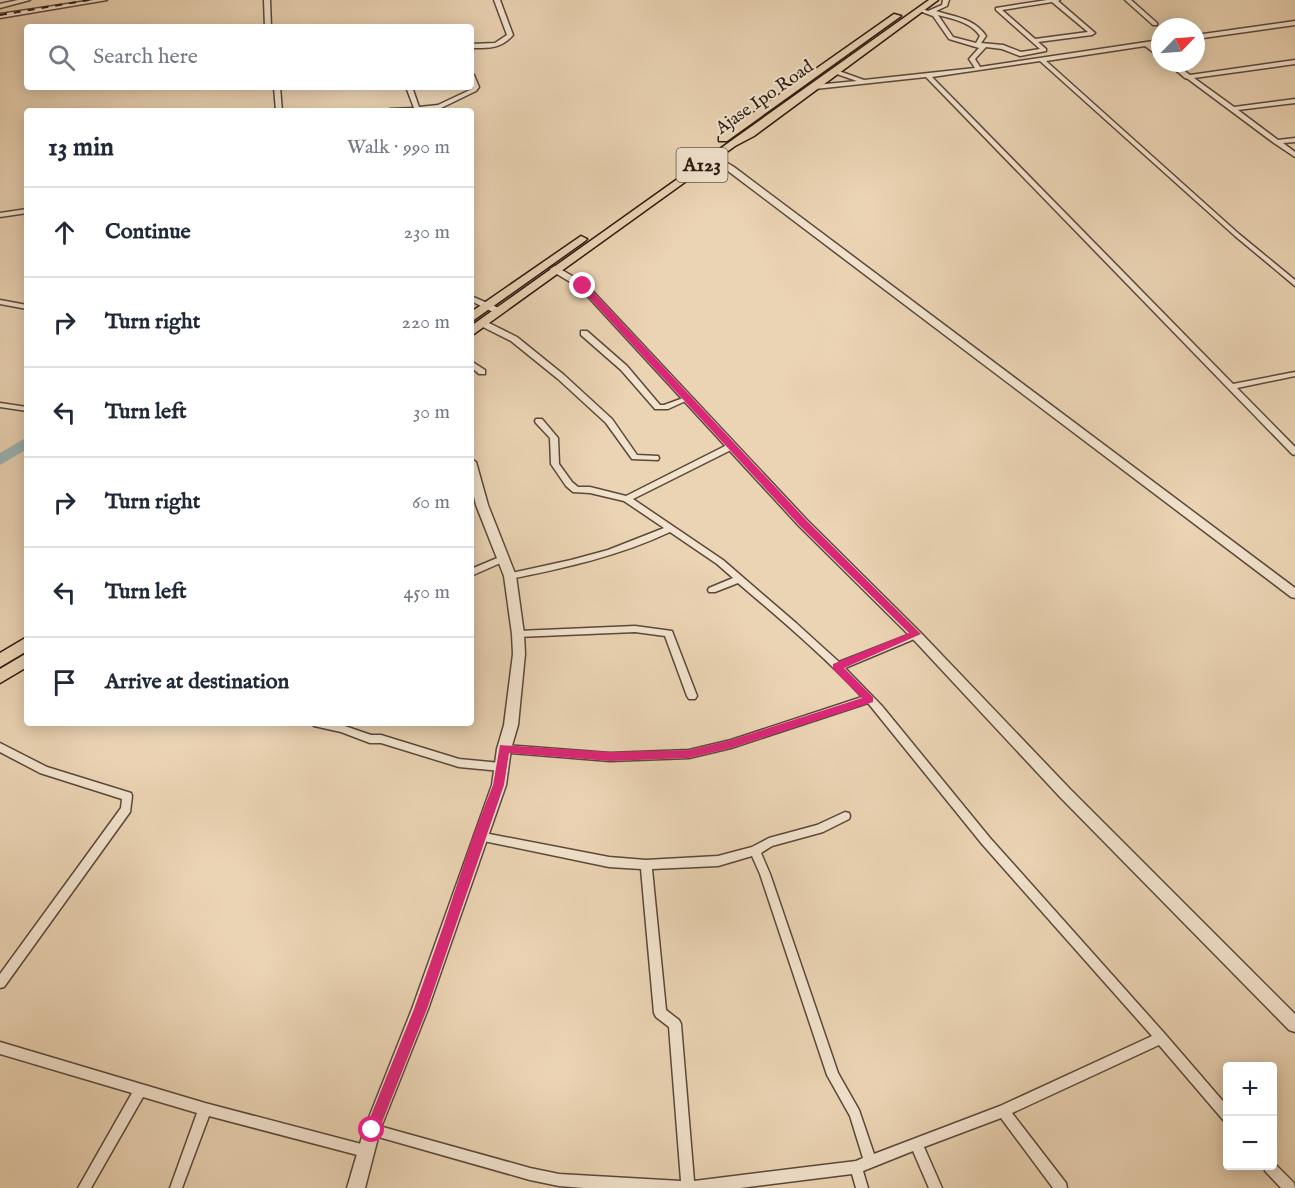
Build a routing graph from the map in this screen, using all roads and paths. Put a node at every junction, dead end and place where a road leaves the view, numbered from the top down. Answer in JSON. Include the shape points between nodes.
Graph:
{"nodes":[{"id":1,"x":24,"y":0,"type":"edge"},
{"id":2,"x":104,"y":0,"type":"edge"},
{"id":3,"x":267,"y":0,"type":"edge"},
{"id":4,"x":497,"y":0,"type":"edge"},
{"id":5,"x":934,"y":0,"type":"edge"},
{"id":6,"x":946,"y":0,"type":"edge"},
{"id":7,"x":1128,"y":0,"type":"edge"},
{"id":8,"x":1055,"y":1,"type":"edge"},
{"id":9,"x":0,"y":6,"type":"edge"},
{"id":10,"x":924,"y":8,"type":"edge"},
{"id":11,"x":0,"y":16,"type":"edge"},
{"id":12,"x":1151,"y":21,"type":"edge"},
{"id":13,"x":1295,"y":23,"type":"edge"},
{"id":14,"x":268,"y":24,"type":"edge"},
{"id":15,"x":1205,"y":36,"type":"edge"},
{"id":16,"x":1034,"y":40,"type":"junction"},
{"id":17,"x":1151,"y":43,"type":"edge"},
{"id":18,"x":1146,"y":44,"type":"junction"},
{"id":19,"x":979,"y":45,"type":"junction"},
{"id":20,"x":474,"y":46,"type":"edge"},
{"id":21,"x":1151,"y":48,"type":"edge"},
{"id":22,"x":1042,"y":60,"type":"junction"},
{"id":23,"x":1295,"y":62,"type":"edge"},
{"id":24,"x":978,"y":69,"type":"junction"},
{"id":25,"x":836,"y":72,"type":"junction"},
{"id":26,"x":1181,"y":72,"type":"edge"},
{"id":27,"x":928,"y":76,"type":"junction"},
{"id":28,"x":1187,"y":77,"type":"junction"},
{"id":29,"x":867,"y":83,"type":"junction"},
{"id":30,"x":815,"y":87,"type":"junction"},
{"id":31,"x":277,"y":90,"type":"edge"},
{"id":32,"x":410,"y":90,"type":"edge"},
{"id":33,"x":474,"y":90,"type":"edge"},
{"id":34,"x":1295,"y":101,"type":"edge"},
{"id":35,"x":279,"y":108,"type":"edge"},
{"id":36,"x":417,"y":108,"type":"edge"},
{"id":37,"x":428,"y":108,"type":"edge"},
{"id":38,"x":1235,"y":109,"type":"junction"},
{"id":39,"x":1295,"y":140,"type":"edge"},
{"id":40,"x":1276,"y":142,"type":"junction"},
{"id":41,"x":719,"y":153,"type":"junction"},
{"id":42,"x":1295,"y":154,"type":"edge"},
{"id":43,"x":708,"y":161,"type":"junction"},
{"id":44,"x":24,"y":211,"type":"edge"},
{"id":45,"x":0,"y":215,"type":"edge"},
{"id":46,"x":555,"y":270,"type":"junction"},
{"id":47,"x":1295,"y":284,"type":"edge"},
{"id":48,"x":474,"y":300,"type":"edge"},
{"id":49,"x":0,"y":302,"type":"edge"},
{"id":50,"x":24,"y":306,"type":"edge"},
{"id":51,"x":486,"y":306,"type":"junction"},
{"id":52,"x":498,"y":311,"type":"junction"},
{"id":53,"x":474,"y":316,"type":"edge"},
{"id":54,"x":482,"y":323,"type":"junction"},
{"id":55,"x":474,"y":330,"type":"edge"},
{"id":56,"x":584,"y":333,"type":"dead end"},
{"id":57,"x":474,"y":365,"type":"edge"},
{"id":58,"x":482,"y":372,"type":"dead end"},
{"id":59,"x":1295,"y":374,"type":"edge"},
{"id":60,"x":1230,"y":387,"type":"junction"},
{"id":61,"x":686,"y":399,"type":"junction"},
{"id":62,"x":0,"y":405,"type":"edge"},
{"id":63,"x":24,"y":409,"type":"edge"},
{"id":64,"x":539,"y":421,"type":"dead end"},
{"id":65,"x":732,"y":446,"type":"junction"},
{"id":66,"x":1295,"y":452,"type":"edge"},
{"id":67,"x":655,"y":458,"type":"dead end"},
{"id":68,"x":474,"y":474,"type":"edge"},
{"id":69,"x":627,"y":499,"type":"junction"},
{"id":70,"x":670,"y":529,"type":"junction"},
{"id":71,"x":502,"y":559,"type":"junction"},
{"id":72,"x":474,"y":572,"type":"edge"},
{"id":73,"x":510,"y":576,"type":"junction"},
{"id":74,"x":739,"y":579,"type":"junction"},
{"id":75,"x":1295,"y":583,"type":"edge"},
{"id":76,"x":712,"y":590,"type":"dead end"},
{"id":77,"x":1295,"y":594,"type":"edge"},
{"id":78,"x":518,"y":634,"type":"junction"},
{"id":79,"x":916,"y":634,"type":"junction"},
{"id":80,"x":24,"y":645,"type":"edge"},
{"id":81,"x":0,"y":661,"type":"edge"},
{"id":82,"x":24,"y":661,"type":"edge"},
{"id":83,"x":837,"y":667,"type":"junction"},
{"id":84,"x":0,"y":677,"type":"edge"},
{"id":85,"x":692,"y":696,"type":"dead end"},
{"id":86,"x":870,"y":699,"type":"junction"},
{"id":87,"x":344,"y":726,"type":"edge"},
{"id":88,"x":0,"y":747,"type":"edge"},
{"id":89,"x":504,"y":748,"type":"junction"},
{"id":90,"x":501,"y":767,"type":"junction"},
{"id":91,"x":844,"y":816,"type":"dead end"},
{"id":92,"x":479,"y":836,"type":"junction"},
{"id":93,"x":755,"y":851,"type":"junction"},
{"id":94,"x":646,"y":865,"type":"junction"},
{"id":95,"x":0,"y":983,"type":"edge"},
{"id":96,"x":1295,"y":1025,"type":"edge"},
{"id":97,"x":1161,"y":1038,"type":"junction"},
{"id":98,"x":0,"y":1048,"type":"edge"},
{"id":99,"x":141,"y":1089,"type":"junction"},
{"id":100,"x":205,"y":1109,"type":"junction"},
{"id":101,"x":1003,"y":1110,"type":"junction"},
{"id":102,"x":1226,"y":1116,"type":"edge"},
{"id":103,"x":372,"y":1130,"type":"junction"},
{"id":104,"x":916,"y":1143,"type":"junction"},
{"id":105,"x":365,"y":1150,"type":"junction"},
{"id":106,"x":870,"y":1161,"type":"junction"},
{"id":107,"x":856,"y":1167,"type":"junction"},
{"id":108,"x":1273,"y":1170,"type":"edge"},
{"id":109,"x":84,"y":1188,"type":"edge"},
{"id":110,"x":176,"y":1188,"type":"edge"},
{"id":111,"x":356,"y":1188,"type":"edge"},
{"id":112,"x":688,"y":1188,"type":"edge"},
{"id":113,"x":862,"y":1188,"type":"edge"},
{"id":114,"x":936,"y":1188,"type":"edge"},
{"id":115,"x":1060,"y":1188,"type":"edge"},
{"id":116,"x":1289,"y":1188,"type":"edge"}],
"edges":[{"from":1,"to":9,"type":"street"},
{"from":2,"to":11,"type":"street"},
{"from":3,"to":14,"type":"street"},
{"from":4,"to":20,"type":"street","via":[[510,35],[495,46]]},
{"from":5,"to":10,"type":"highway","name":"Ajase Ipo Road","number":"A123"},
{"from":6,"to":10,"type":"street","via":[[944,6]]},
{"from":7,"to":12,"type":"street"},
{"from":8,"to":16,"type":"street","via":[[998,9]]},
{"from":8,"to":16,"type":"street","via":[[1092,33]]},
{"from":10,"to":19,"type":"street","via":[[951,38]]},
{"from":10,"to":19,"type":"street","via":[[976,27],[983,36]]},
{"from":10,"to":25,"type":"highway","name":"Ajase Ipo Road","number":"A123"},
{"from":10,"to":51,"type":"highway","name":"Ajase Ipo Road","number":"A123","via":[[853,44]]},
{"from":13,"to":15,"type":"street"},
{"from":16,"to":19,"type":"street","via":[[1044,50],[1020,54],[1003,47]]},
{"from":17,"to":18,"type":"street"},
{"from":18,"to":21,"type":"street"},
{"from":18,"to":22,"type":"street"},
{"from":19,"to":24,"type":"street","via":[[984,48],[972,59]]},
{"from":22,"to":24,"type":"street"},
{"from":22,"to":47,"type":"street"},
{"from":23,"to":28,"type":"street"},
{"from":24,"to":27,"type":"street"},
{"from":25,"to":29,"type":"street"},
{"from":25,"to":30,"type":"highway","name":"Ajase Ipo Road","number":"A123"},
{"from":26,"to":28,"type":"street"},
{"from":27,"to":29,"type":"street"},
{"from":27,"to":60,"type":"street"},
{"from":28,"to":38,"type":"street"},
{"from":29,"to":30,"type":"street"},
{"from":30,"to":41,"type":"highway","name":"Ajase Ipo Road","number":"A123"},
{"from":31,"to":35,"type":"street"},
{"from":32,"to":36,"type":"street"},
{"from":33,"to":37,"type":"street"},
{"from":34,"to":38,"type":"street"},
{"from":38,"to":40,"type":"street"},
{"from":39,"to":40,"type":"street"},
{"from":40,"to":42,"type":"street"},
{"from":41,"to":43,"type":"highway","name":"Ajase Ipo Road","number":"A123"},
{"from":41,"to":75,"type":"street"},
{"from":43,"to":46,"type":"highway","name":"Ajase Ipo Road","number":"A123"},
{"from":43,"to":77,"type":"street","via":[[731,169]]},
{"from":44,"to":45,"type":"street"},
{"from":46,"to":52,"type":"highway","name":"Ajase Ipo Road","number":"A123"},
{"from":46,"to":61,"type":"street","via":[[583,286]]},
{"from":48,"to":51,"type":"street"},
{"from":49,"to":50,"type":"street"},
{"from":51,"to":52,"type":"street"},
{"from":51,"to":53,"type":"highway","name":"Ajase Ipo Road","number":"A123"},
{"from":52,"to":54,"type":"highway","name":"Ajase Ipo Road","number":"A123"},
{"from":54,"to":55,"type":"highway","name":"Ajase Ipo Road","number":"A123"},
{"from":54,"to":67,"type":"street","via":[[524,345],[561,377],[609,421],[634,457]]},
{"from":56,"to":61,"type":"street","via":[[658,407]]},
{"from":57,"to":58,"type":"street"},
{"from":59,"to":60,"type":"street"},
{"from":60,"to":66,"type":"street"},
{"from":61,"to":65,"type":"street"},
{"from":62,"to":63,"type":"street"},
{"from":64,"to":69,"type":"street","via":[[554,438],[555,464],[569,484],[576,490]]},
{"from":65,"to":69,"type":"street"},
{"from":65,"to":79,"type":"street"},
{"from":68,"to":71,"type":"street"},
{"from":69,"to":70,"type":"street"},
{"from":70,"to":73,"type":"street","via":[[644,542],[580,562]]},
{"from":70,"to":74,"type":"street"},
{"from":71,"to":72,"type":"street"},
{"from":71,"to":73,"type":"street"},
{"from":73,"to":78,"type":"street"},
{"from":74,"to":76,"type":"street"},
{"from":74,"to":83,"type":"street"},
{"from":78,"to":85,"type":"street","via":[[635,629],[669,633]]},
{"from":78,"to":89,"type":"street","via":[[512,725]]},
{"from":79,"to":83,"type":"street"},
{"from":79,"to":96,"type":"street","via":[[1065,793]]},
{"from":80,"to":81,"type":"highway"},
{"from":82,"to":84,"type":"highway"},
{"from":83,"to":86,"type":"street"},
{"from":86,"to":89,"type":"street","via":[[689,754],[610,757]]},
{"from":86,"to":97,"type":"street","via":[[986,840]]},
{"from":87,"to":90,"type":"street","via":[[370,739],[459,762]]},
{"from":88,"to":95,"type":"street","via":[[44,770],[127,796],[126,809]]},
{"from":89,"to":90,"type":"street"},
{"from":90,"to":92,"type":"street"},
{"from":91,"to":93,"type":"street","via":[[819,830],[769,842]]},
{"from":92,"to":94,"type":"street","via":[[609,862]]},
{"from":92,"to":103,"type":"street","via":[[420,1009]]},
{"from":93,"to":94,"type":"street","via":[[718,861]]},
{"from":93,"to":106,"type":"street","via":[[833,1075],[855,1114]]},
{"from":94,"to":112,"type":"street","via":[[660,1013],[675,1024]]},
{"from":97,"to":101,"type":"street"},
{"from":97,"to":102,"type":"street"},
{"from":98,"to":99,"type":"street"},
{"from":99,"to":100,"type":"street"},
{"from":99,"to":109,"type":"street"},
{"from":100,"to":105,"type":"street"},
{"from":100,"to":110,"type":"street"},
{"from":101,"to":104,"type":"street"},
{"from":101,"to":115,"type":"street"},
{"from":103,"to":105,"type":"street"},
{"from":103,"to":112,"type":"street","via":[[559,1180]]},
{"from":104,"to":106,"type":"street"},
{"from":104,"to":114,"type":"street"},
{"from":105,"to":111,"type":"street"},
{"from":106,"to":107,"type":"street"},
{"from":107,"to":112,"type":"street"},
{"from":107,"to":113,"type":"street"},
{"from":108,"to":116,"type":"street"}]}
